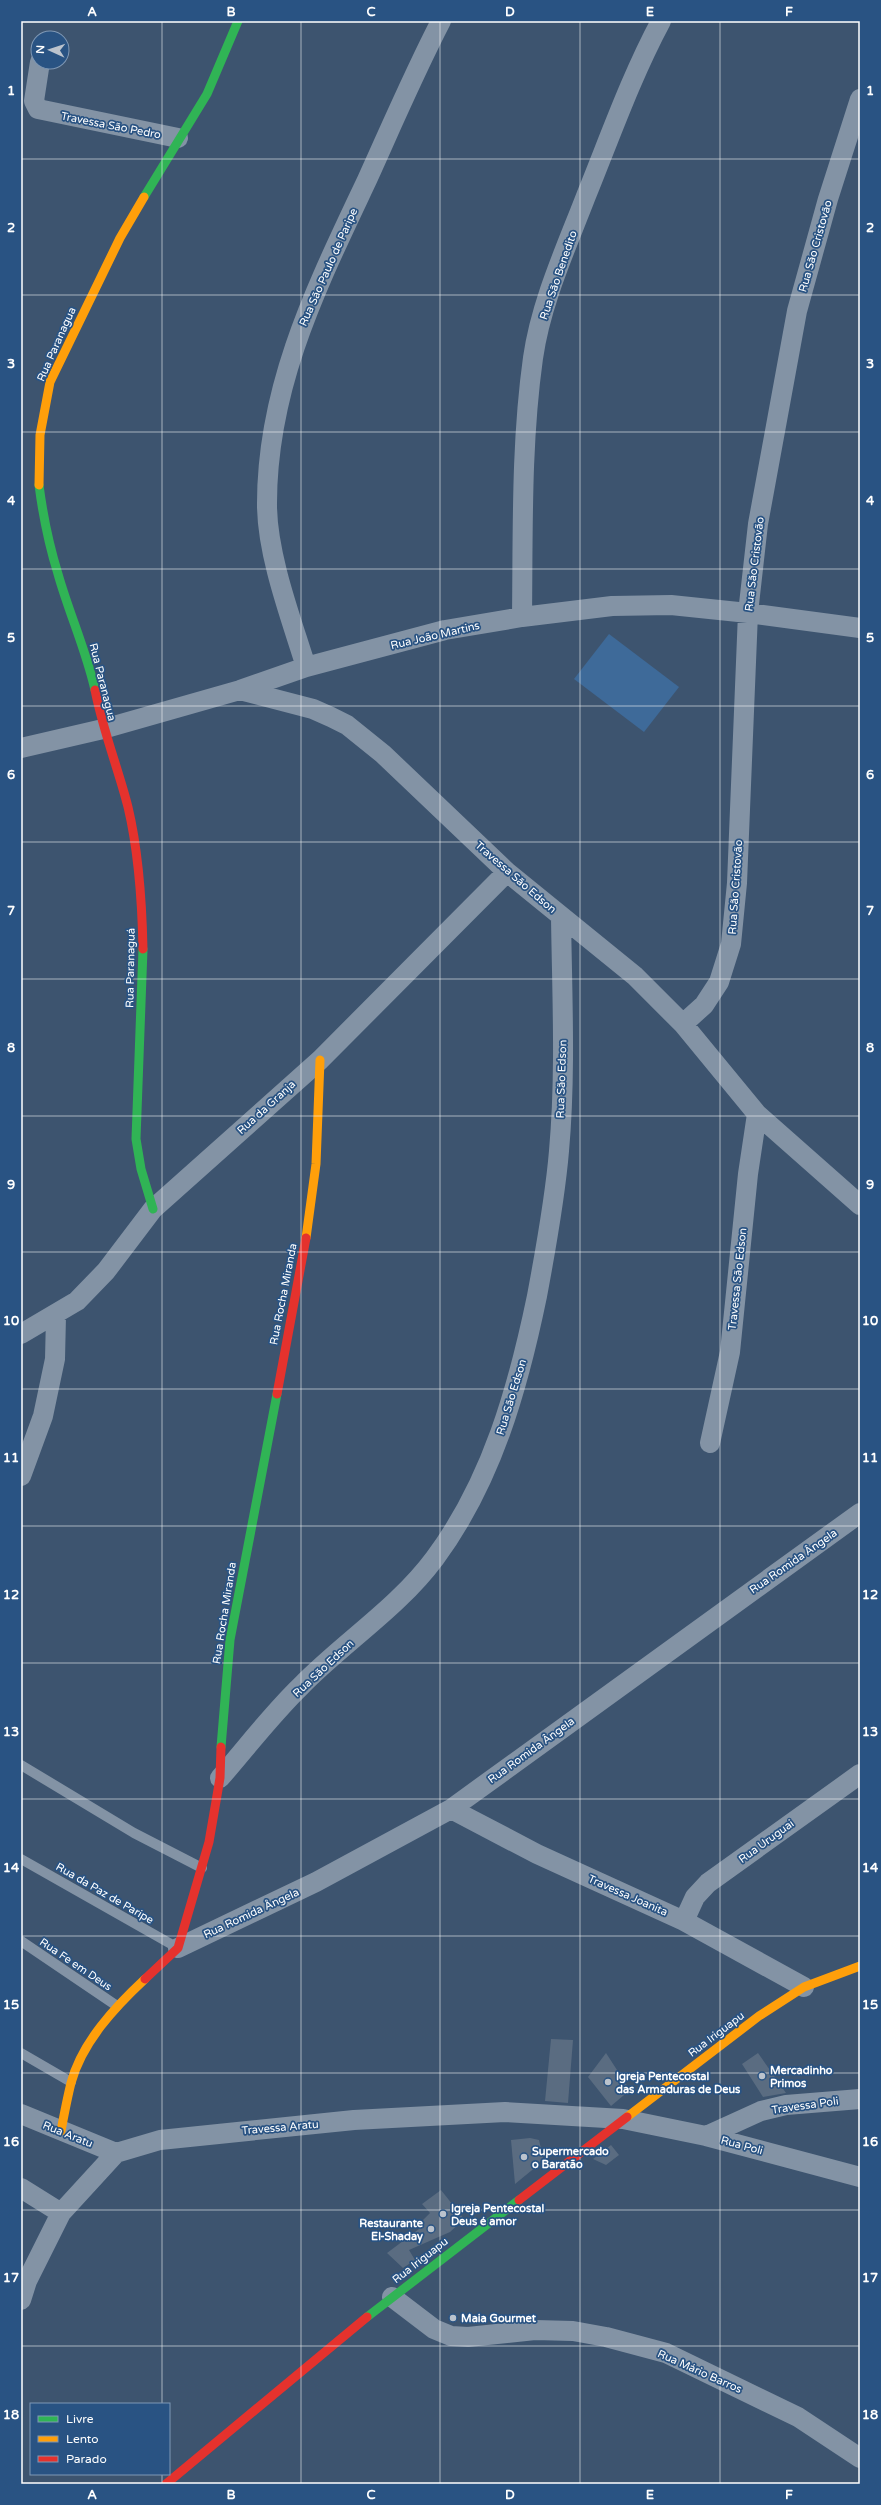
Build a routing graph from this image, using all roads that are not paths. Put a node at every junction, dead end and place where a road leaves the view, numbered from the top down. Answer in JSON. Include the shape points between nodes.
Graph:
{"nodes":[{"id":1,"x":238,"y":21,"type":"edge"},
{"id":2,"x":441,"y":21,"type":"edge"},
{"id":3,"x":661,"y":21,"type":"edge"},
{"id":4,"x":39,"y":70,"type":"edge"},
{"id":5,"x":860,"y":99,"type":"edge"},
{"id":6,"x":178,"y":138,"type":"junction"},
{"id":7,"x":748,"y":613,"type":"junction"},
{"id":8,"x":522,"y":616,"type":"junction"},
{"id":9,"x":860,"y":628,"type":"edge"},
{"id":10,"x":306,"y":667,"type":"junction"},
{"id":11,"x":240,"y":690,"type":"junction"},
{"id":12,"x":103,"y":730,"type":"junction"},
{"id":13,"x":21,"y":748,"type":"edge"},
{"id":14,"x":507,"y":872,"type":"junction"},
{"id":15,"x":561,"y":916,"type":"junction"},
{"id":16,"x":683,"y":1024,"type":"junction"},
{"id":17,"x":320,"y":1060,"type":"junction"},
{"id":18,"x":757,"y":1114,"type":"junction"},
{"id":19,"x":860,"y":1205,"type":"edge"},
{"id":20,"x":153,"y":1209,"type":"junction"},
{"id":21,"x":56,"y":1316,"type":"junction"},
{"id":22,"x":21,"y":1334,"type":"edge"},
{"id":23,"x":710,"y":1443,"type":"dead end"},
{"id":24,"x":21,"y":1476,"type":"edge"},
{"id":25,"x":860,"y":1513,"type":"edge"},
{"id":26,"x":21,"y":1765,"type":"edge"},
{"id":27,"x":860,"y":1774,"type":"edge"},
{"id":28,"x":220,"y":1778,"type":"junction"},
{"id":29,"x":451,"y":1809,"type":"junction"},
{"id":30,"x":21,"y":1859,"type":"edge"},
{"id":31,"x":202,"y":1868,"type":"junction"},
{"id":32,"x":684,"y":1921,"type":"junction"},
{"id":33,"x":21,"y":1941,"type":"edge"},
{"id":34,"x":178,"y":1948,"type":"junction"},
{"id":35,"x":860,"y":1966,"type":"edge"},
{"id":36,"x":804,"y":1988,"type":"junction"},
{"id":37,"x":117,"y":2006,"type":"junction"},
{"id":38,"x":21,"y":2053,"type":"edge"},
{"id":39,"x":71,"y":2082,"type":"junction"},
{"id":40,"x":860,"y":2099,"type":"edge"},
{"id":41,"x":21,"y":2114,"type":"edge"},
{"id":42,"x":623,"y":2119,"type":"junction"},
{"id":43,"x":61,"y":2132,"type":"junction"},
{"id":44,"x":706,"y":2136,"type":"junction"},
{"id":45,"x":116,"y":2153,"type":"junction"},
{"id":46,"x":860,"y":2177,"type":"edge"},
{"id":47,"x":21,"y":2188,"type":"edge"},
{"id":48,"x":61,"y":2213,"type":"junction"},
{"id":49,"x":24,"y":2280,"type":"edge"},
{"id":50,"x":392,"y":2297,"type":"junction"},
{"id":51,"x":21,"y":2300,"type":"edge"},
{"id":52,"x":860,"y":2458,"type":"edge"},
{"id":53,"x":166,"y":2484,"type":"edge"}],
"edges":[{"from":1,"to":6,"type":"street","name":"Rua Paranagua","via":[[207,94]]},
{"from":2,"to":10,"type":"street","name":"Rua São Paulo de Paripe","via":[[311,301],[288,363],[271,432],[267,508],[276,570]]},
{"from":3,"to":8,"type":"street","name":"Rua São Benedito","via":[[641,59],[569,240],[547,299],[533,357],[525,427]]},
{"from":4,"to":6,"type":"street","name":"Travessa São Pedro","via":[[34,101],[38,109]]},
{"from":5,"to":7,"type":"street","name":"Rua São Cristovão","via":[[828,199],[797,311],[758,524]]},
{"from":6,"to":12,"type":"street","name":"Rua Paranagua","via":[[120,238],[50,382],[40,435],[39,484],[46,534],[89,663]]},
{"from":7,"to":8,"type":"street","name":"Rua João Martins","via":[[671,605],[612,606]]},
{"from":7,"to":9,"type":"street","name":"Rua João Martins"},
{"from":7,"to":16,"type":"street","name":"Rua São Cristovão","via":[[738,883],[731,944],[719,982],[704,1004]]},
{"from":8,"to":10,"type":"street","name":"Rua João Martins","via":[[445,630]]},
{"from":10,"to":11,"type":"street","name":"Rua João Martins"},
{"from":11,"to":12,"type":"street","name":"Rua João Martins"},
{"from":11,"to":14,"type":"street","name":"Travessa São Edson","via":[[313,709],[346,725],[383,754]]},
{"from":12,"to":13,"type":"street","name":"Rua João Martins"},
{"from":12,"to":20,"type":"street","name":"Rua Paranaguá","via":[[128,807],[140,875],[143,948],[136,1139],[141,1169]]},
{"from":14,"to":15,"type":"street","name":"Travessa São Edson"},
{"from":14,"to":17,"type":"street","name":"Rua da Granja"},
{"from":15,"to":16,"type":"street","name":"Travessa São Edson","via":[[635,976]]},
{"from":15,"to":28,"type":"street","name":"Rua São Edson","via":[[563,1039],[559,1150],[544,1260],[524,1359],[501,1433],[468,1506],[435,1558],[407,1590],[301,1686]]},
{"from":16,"to":18,"type":"street","name":"Travessa São Edson"},
{"from":17,"to":20,"type":"street","name":"Rua da Granja"},
{"from":17,"to":28,"type":"street","name":"Rua Rocha Miranda","via":[[316,1164],[306,1239],[230,1640],[224,1695]]},
{"from":18,"to":19,"type":"street","name":"Travessa São Edson"},
{"from":18,"to":23,"type":"street","name":"Travessa São Edson","via":[[748,1174],[730,1352]]},
{"from":20,"to":21,"type":"street","name":"Rua da Granja","via":[[106,1271],[77,1301]]},
{"from":21,"to":22,"type":"street","name":"Rua da Granja"},
{"from":21,"to":24,"type":"street","via":[[55,1359],[43,1416]]},
{"from":25,"to":29,"type":"street","name":"Rua Romida Ângela"},
{"from":26,"to":31,"type":"lane","via":[[134,1834]]},
{"from":27,"to":32,"type":"street","name":"Rua Uruguai","via":[[708,1883],[695,1897]]},
{"from":28,"to":31,"type":"street","name":"Rua Rocha Miranda"},
{"from":29,"to":32,"type":"street","name":"Travessa Joanita","via":[[530,1851]]},
{"from":29,"to":34,"type":"street","name":"Rua Romida Ângela","via":[[316,1882]]},
{"from":30,"to":34,"type":"lane","name":"Rua da Paz de Paripe"},
{"from":31,"to":34,"type":"street","name":"Rua Rocha Miranda"},
{"from":32,"to":36,"type":"street","name":"Travessa Joanita"},
{"from":33,"to":37,"type":"lane","name":"Rua Fe em Deus"},
{"from":34,"to":37,"type":"street","name":"Rua Rocha Miranda"},
{"from":35,"to":36,"type":"street","name":"Rua Iriguapu"},
{"from":36,"to":42,"type":"street","name":"Rua Iriguapu","via":[[759,2016]]},
{"from":37,"to":39,"type":"street","name":"Rua Rocha Miranda","via":[[81,2057]]},
{"from":38,"to":39,"type":"lane"},
{"from":39,"to":43,"type":"street","name":"Rua Rocha Miranda"},
{"from":40,"to":44,"type":"street","name":"Travessa Poli","via":[[786,2105],[761,2111]]},
{"from":41,"to":43,"type":"street","name":"Rua Aratu"},
{"from":42,"to":44,"type":"street","name":"Rua Poli"},
{"from":42,"to":45,"type":"street","name":"Travessa Aratu","via":[[505,2112],[354,2120],[160,2140]]},
{"from":42,"to":50,"type":"street","name":"Rua Iriguapu"},
{"from":43,"to":45,"type":"street","name":"Rua Aratu"},
{"from":44,"to":46,"type":"street","name":"Rua Poli"},
{"from":45,"to":48,"type":"street"},
{"from":47,"to":48,"type":"street"},
{"from":48,"to":49,"type":"street"},
{"from":49,"to":51,"type":"street"},
{"from":50,"to":52,"type":"street","name":"Rua Mário Barros","via":[[429,2325],[451,2336],[468,2337],[535,2330],[573,2331],[666,2353],[798,2417]]},
{"from":50,"to":53,"type":"street","name":"Rua Iriguapu"}]}
